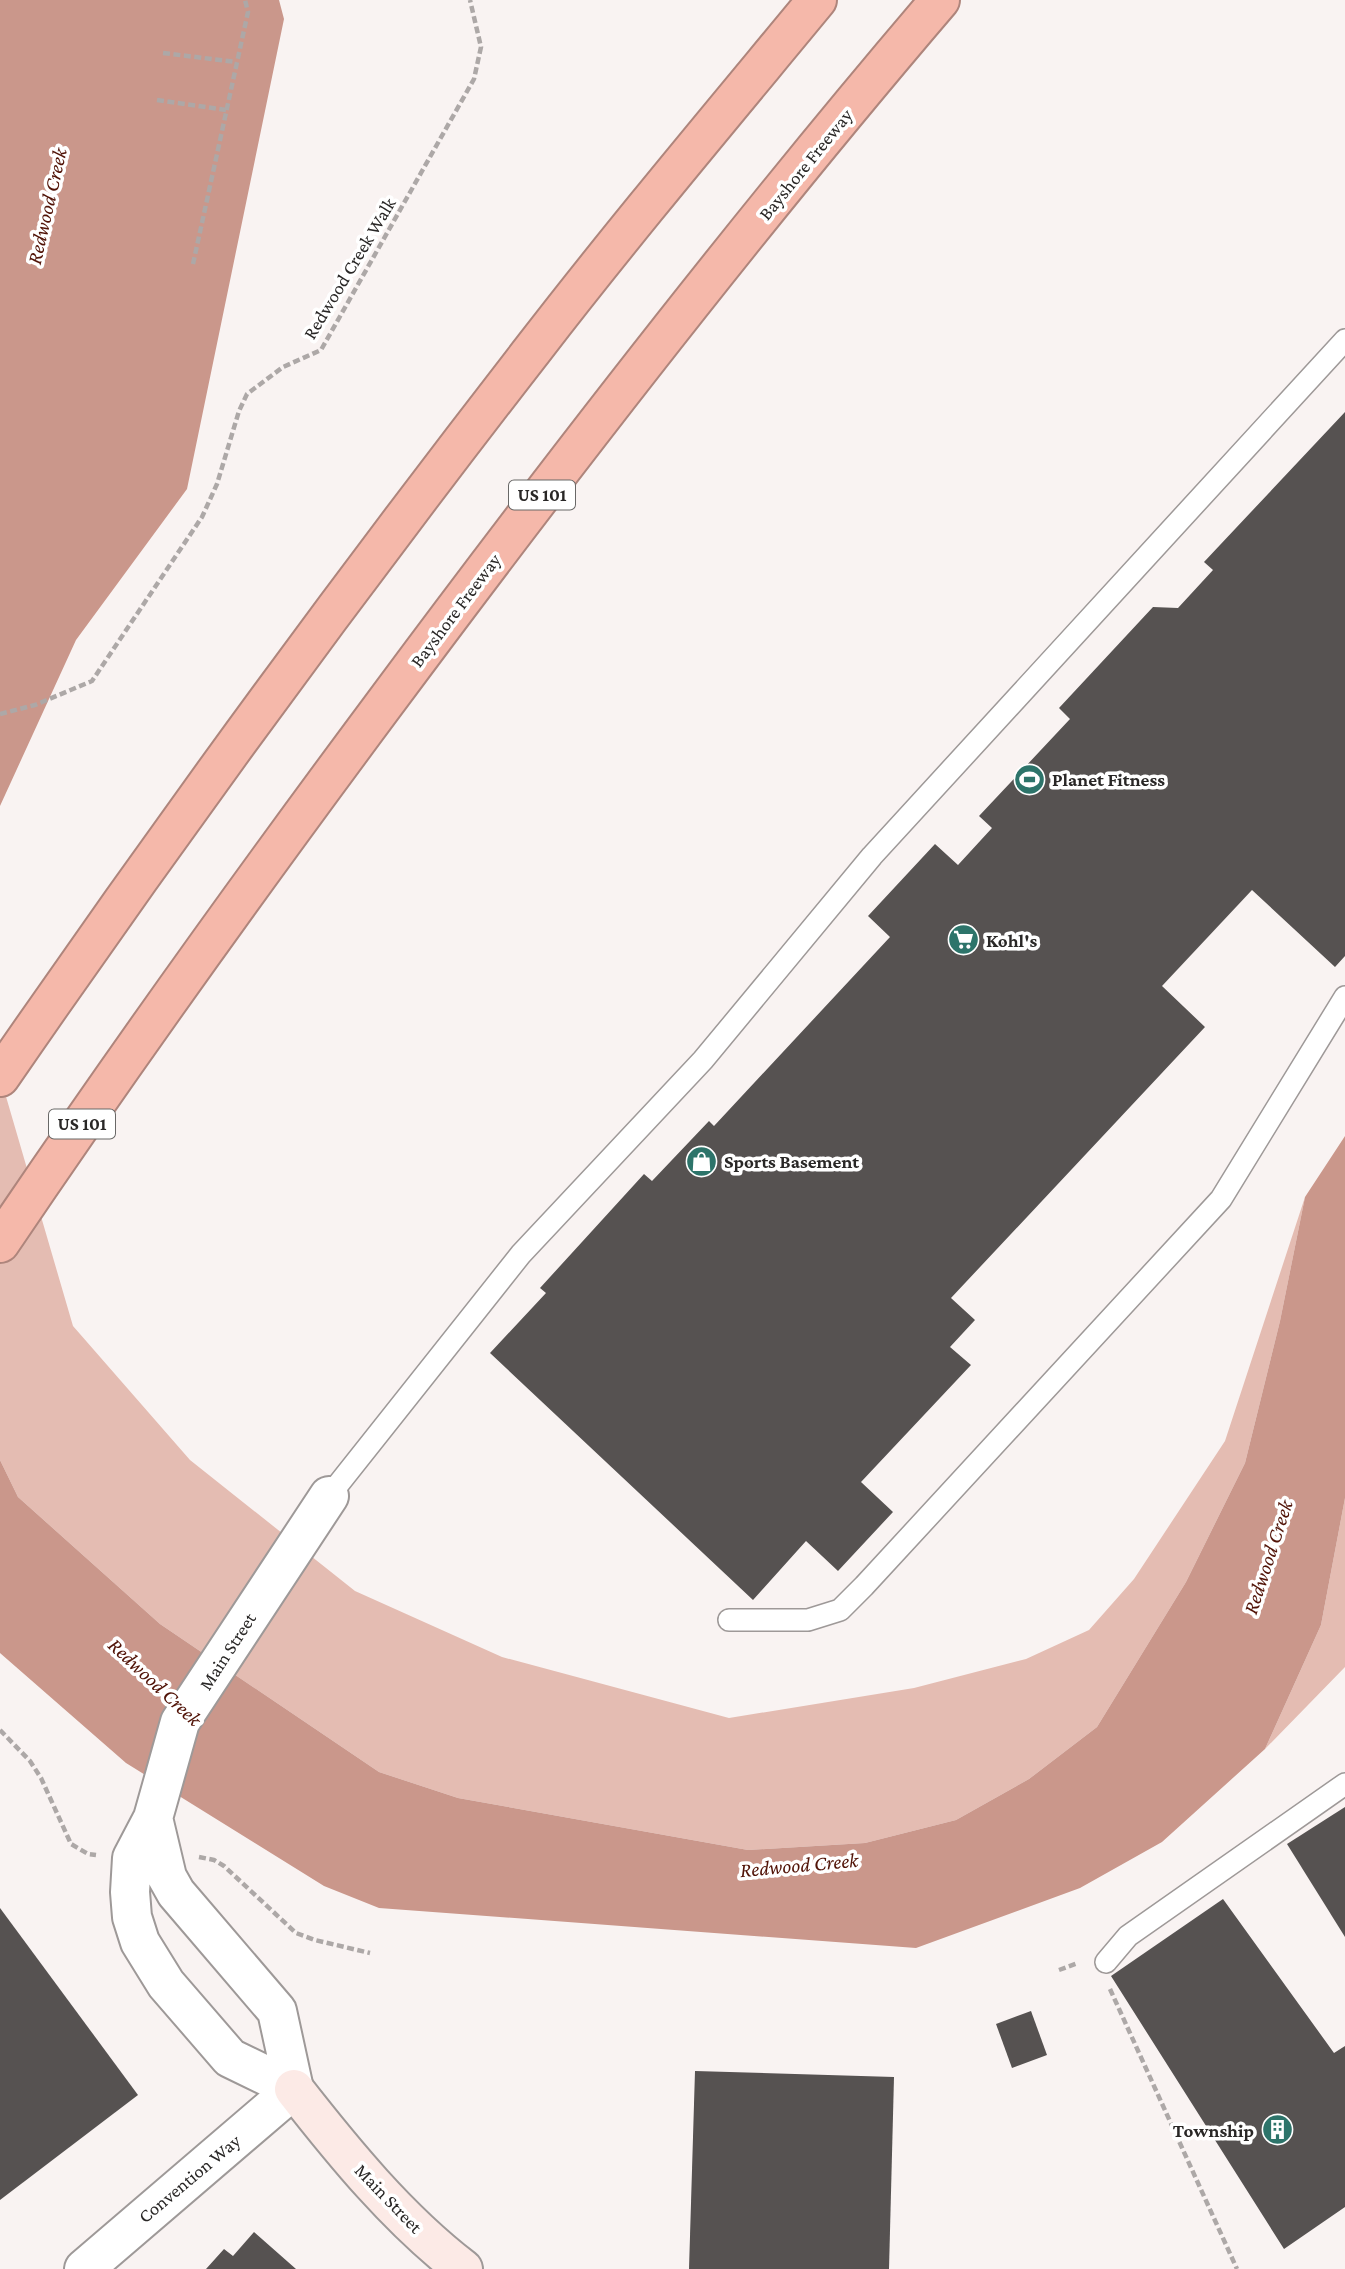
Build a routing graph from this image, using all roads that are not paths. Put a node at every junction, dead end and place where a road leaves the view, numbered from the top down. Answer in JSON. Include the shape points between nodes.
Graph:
{"nodes":[{"id":1,"x":817,"y":0,"type":"edge"},
{"id":2,"x":940,"y":0,"type":"edge"},
{"id":3,"x":1345,"y":340,"type":"edge"},
{"id":4,"x":1345,"y":997,"type":"edge"},
{"id":5,"x":0,"y":1077,"type":"edge"},
{"id":6,"x":0,"y":1243,"type":"edge"},
{"id":7,"x":329,"y":1496,"type":"joint"},
{"id":8,"x":729,"y":1620,"type":"dead end"},
{"id":9,"x":1345,"y":1784,"type":"edge"},
{"id":10,"x":157,"y":1803,"type":"junction"},
{"id":11,"x":1105,"y":1962,"type":"dead end"},
{"id":12,"x":294,"y":2089,"type":"junction"},
{"id":13,"x":84,"y":2269,"type":"edge"},
{"id":14,"x":463,"y":2269,"type":"edge"}],
"edges":[{"from":1,"to":5,"type":"highway","via":[[535,346],[251,721]]},
{"from":2,"to":6,"type":"highway","name":"Bayshore Freeway","number":"US 101","via":[[611,404],[429,643],[164,1005]]},
{"from":3,"to":7,"type":"lane","via":[[872,856],[703,1060],[521,1254]]},
{"from":4,"to":8,"type":"lane","via":[[1221,1199],[864,1586],[839,1610],[808,1620]]},
{"from":7,"to":10,"type":"street","name":"Main Street","via":[[180,1722]]},
{"from":9,"to":11,"type":"lane","via":[[1128,1936]]},
{"from":10,"to":12,"type":"street","name":"Main Street","via":[[167,1877],[277,2011]]},
{"from":10,"to":12,"type":"street","name":"Main Street","via":[[132,1858],[132,1917],[141,1942],[166,1984],[230,2058]]},
{"from":12,"to":13,"type":"street","name":"Convention Way"},
{"from":12,"to":14,"type":"street","name":"Main Street","via":[[381,2193]]}]}
